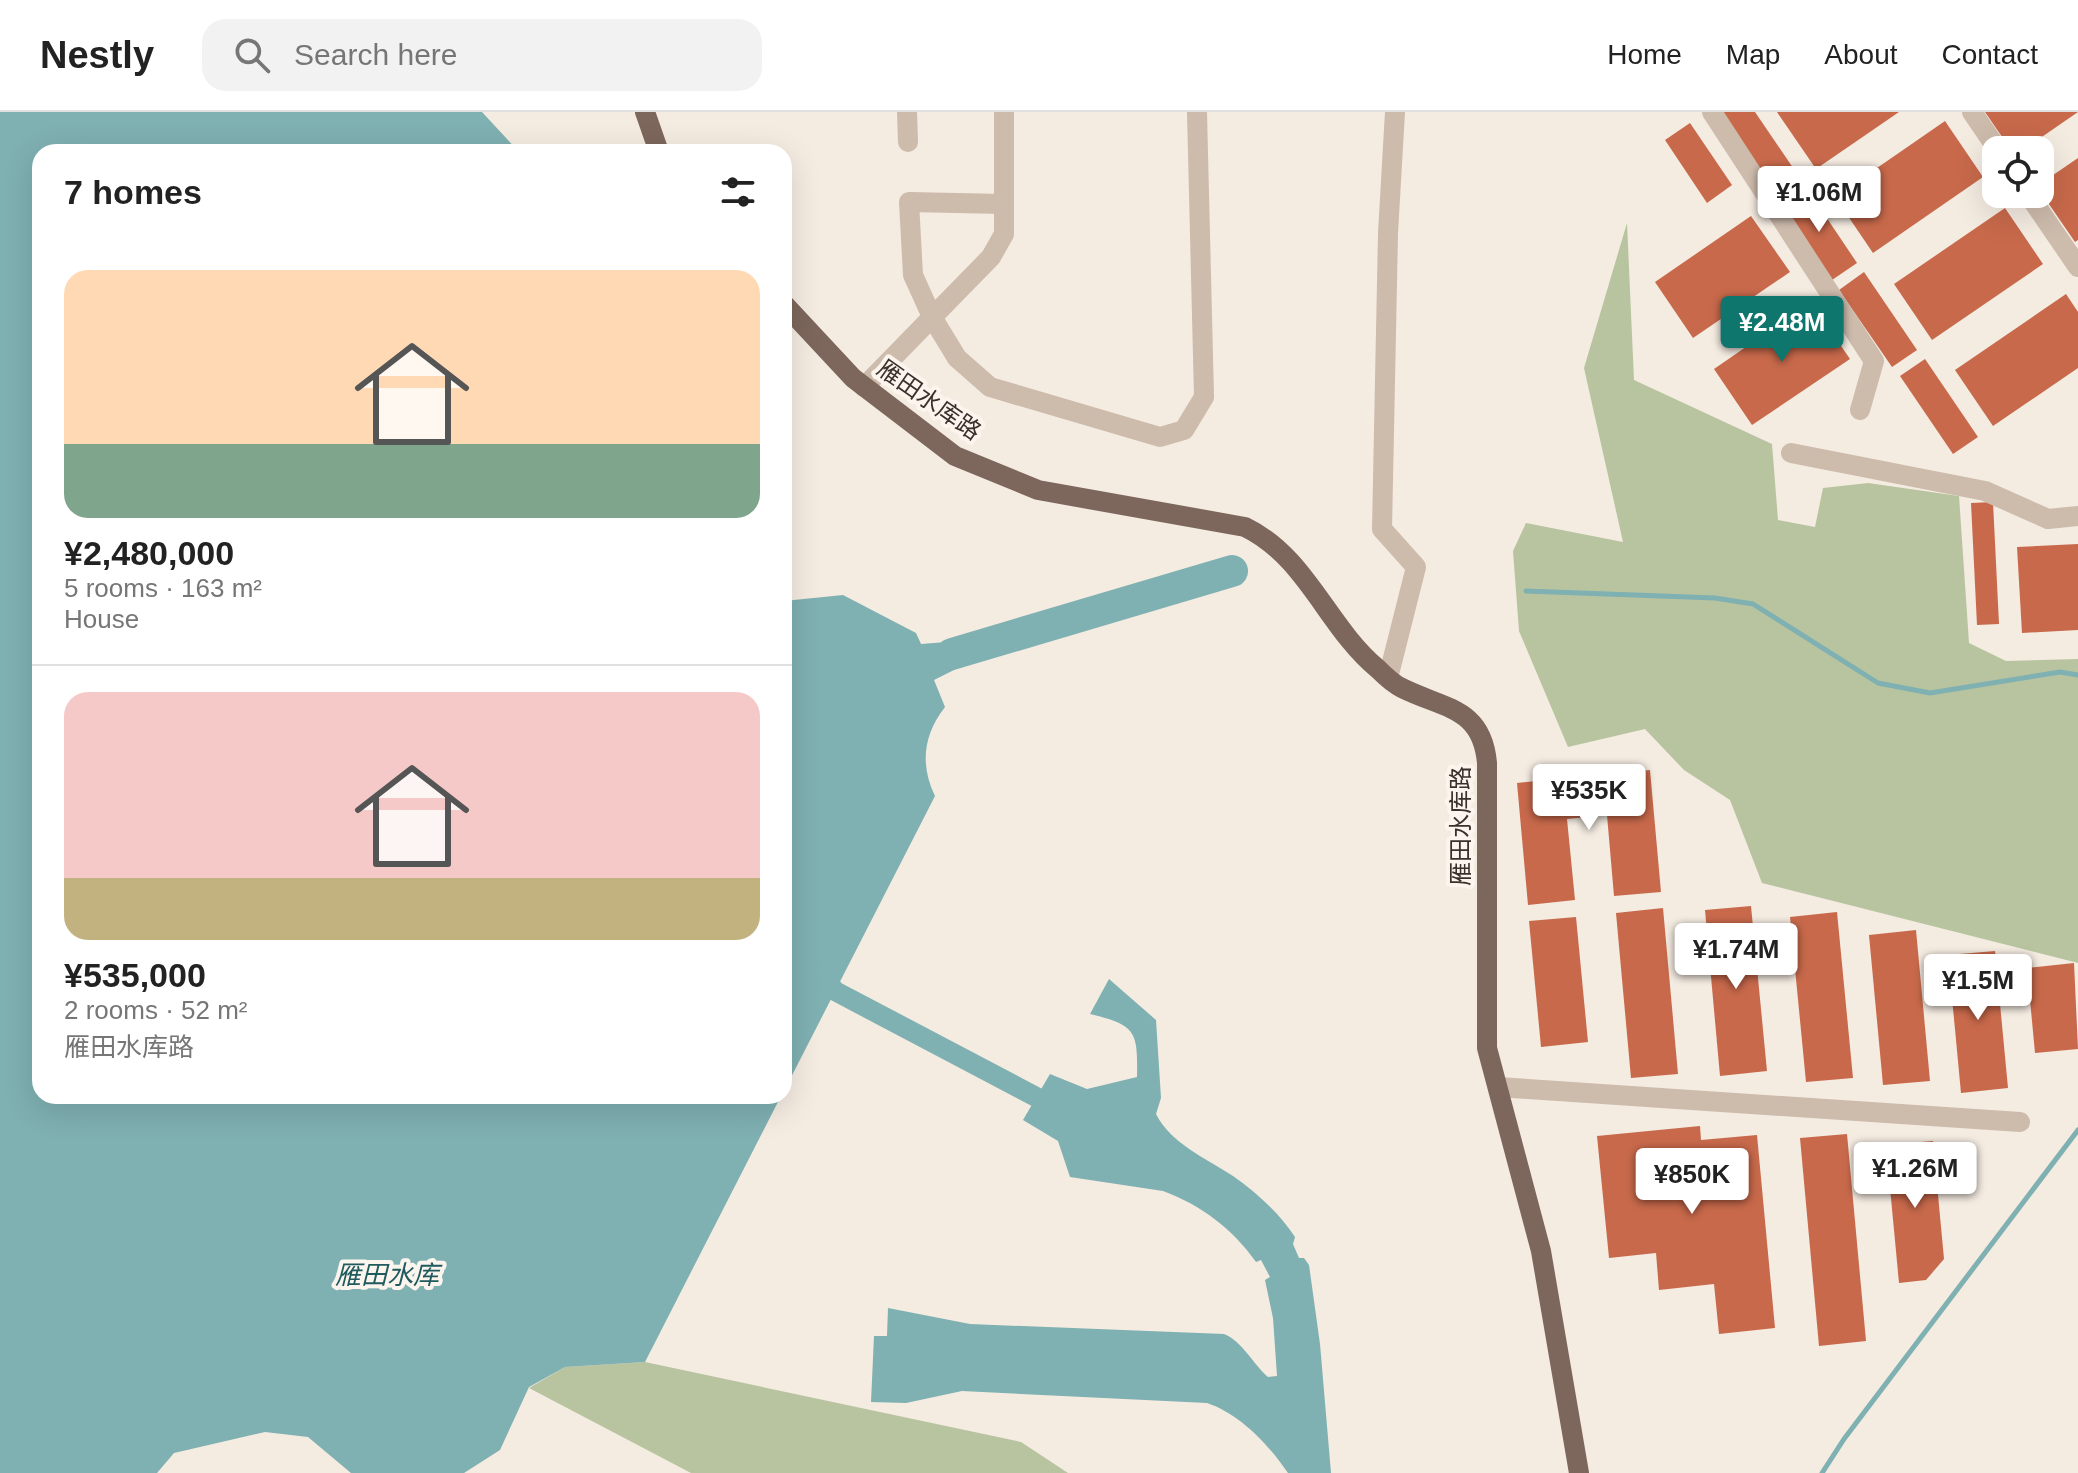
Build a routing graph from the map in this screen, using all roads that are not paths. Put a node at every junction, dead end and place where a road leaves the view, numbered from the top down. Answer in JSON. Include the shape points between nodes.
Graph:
{"nodes":[{"id":1,"x":645,"y":112,"type":"edge"},
{"id":2,"x":907,"y":112,"type":"edge"},
{"id":3,"x":1004,"y":112,"type":"edge"},
{"id":4,"x":1197,"y":112,"type":"edge"},
{"id":5,"x":1395,"y":112,"type":"edge"},
{"id":6,"x":1712,"y":112,"type":"edge"},
{"id":7,"x":1972,"y":112,"type":"edge"},
{"id":8,"x":1988,"y":136,"type":"edge"},
{"id":9,"x":908,"y":142,"type":"dead end"},
{"id":10,"x":656,"y":144,"type":"edge"},
{"id":11,"x":1004,"y":204,"type":"junction"},
{"id":12,"x":2038,"y":208,"type":"edge"},
{"id":13,"x":2078,"y":267,"type":"edge"},
{"id":14,"x":792,"y":312,"type":"edge"},
{"id":15,"x":932,"y":317,"type":"junction"},
{"id":16,"x":864,"y":387,"type":"junction"},
{"id":17,"x":1860,"y":410,"type":"dead end"},
{"id":18,"x":1791,"y":453,"type":"dead end"},
{"id":19,"x":2078,"y":516,"type":"edge"},
{"id":20,"x":1388,"y":678,"type":"junction"},
{"id":21,"x":1498,"y":1087,"type":"junction"},
{"id":22,"x":2020,"y":1122,"type":"dead end"},
{"id":23,"x":1579,"y":1473,"type":"edge"}],
"edges":[{"from":1,"to":10,"type":"main road"},
{"from":2,"to":9,"type":"lane"},
{"from":3,"to":11,"type":"lane"},
{"from":4,"to":15,"type":"lane","via":[[1204,397],[1184,430],[1160,437],[990,387],[957,358]]},
{"from":5,"to":20,"type":"lane","via":[[1382,529],[1416,567]]},
{"from":6,"to":17,"type":"lane","via":[[1874,361]]},
{"from":7,"to":8,"type":"lane"},
{"from":11,"to":15,"type":"lane","via":[[1004,234],[991,257]]},
{"from":11,"to":15,"type":"lane","via":[[909,202],[913,275]]},
{"from":12,"to":13,"type":"lane"},
{"from":14,"to":16,"type":"main road","name":"雁田水库路"},
{"from":15,"to":16,"type":"lane"},
{"from":16,"to":20,"type":"main road","name":"雁田水库路","via":[[955,456],[1038,490],[1245,527],[1267,538],[1295,565],[1360,654]]},
{"from":18,"to":19,"type":"lane","via":[[1985,491],[2048,519]]},
{"from":20,"to":21,"type":"main road","name":"雁田水库路","via":[[1460,712],[1485,742],[1487,1048]]},
{"from":21,"to":22,"type":"lane"},
{"from":21,"to":23,"type":"main road","name":"雁田水库路","via":[[1541,1251]]}]}
